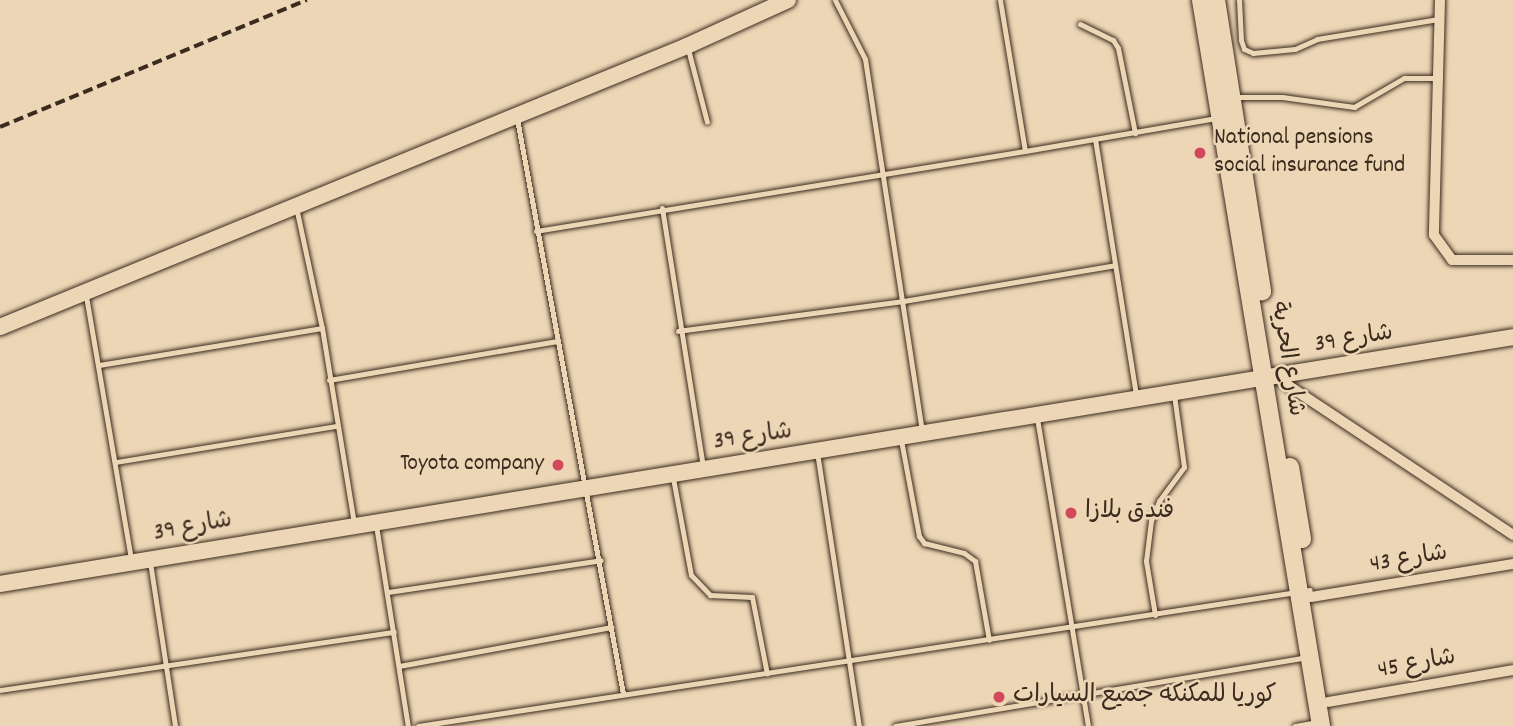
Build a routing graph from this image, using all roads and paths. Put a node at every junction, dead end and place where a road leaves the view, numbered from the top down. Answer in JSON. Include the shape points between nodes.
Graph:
{"nodes":[{"id":1,"x":788,"y":0,"type":"edge"},
{"id":2,"x":835,"y":0,"type":"edge"},
{"id":3,"x":1000,"y":0,"type":"edge"},
{"id":4,"x":1201,"y":0,"type":"edge"},
{"id":5,"x":1216,"y":0,"type":"edge"},
{"id":6,"x":1239,"y":0,"type":"edge"},
{"id":7,"x":1440,"y":0,"type":"edge"},
{"id":8,"x":1441,"y":19,"type":"junction"},
{"id":9,"x":1080,"y":23,"type":"dead end"},
{"id":10,"x":687,"y":46,"type":"junction"},
{"id":11,"x":1440,"y":78,"type":"junction"},
{"id":12,"x":1231,"y":97,"type":"junction"},
{"id":13,"x":516,"y":113,"type":"junction"},
{"id":14,"x":1221,"y":117,"type":"junction"},
{"id":15,"x":707,"y":121,"type":"dead end"},
{"id":16,"x":1135,"y":133,"type":"junction"},
{"id":17,"x":1095,"y":139,"type":"junction"},
{"id":18,"x":1025,"y":151,"type":"junction"},
{"id":19,"x":884,"y":174,"type":"junction"},
{"id":20,"x":296,"y":206,"type":"junction"},
{"id":21,"x":662,"y":208,"type":"junction"},
{"id":22,"x":536,"y":231,"type":"junction"},
{"id":23,"x":1510,"y":257,"type":"edge"},
{"id":24,"x":1115,"y":265,"type":"junction"},
{"id":25,"x":85,"y":292,"type":"junction"},
{"id":26,"x":903,"y":301,"type":"junction"},
{"id":27,"x":0,"y":327,"type":"edge"},
{"id":28,"x":322,"y":328,"type":"junction"},
{"id":29,"x":678,"y":331,"type":"junction"},
{"id":30,"x":1513,"y":340,"type":"edge"},
{"id":31,"x":556,"y":341,"type":"junction"},
{"id":32,"x":99,"y":365,"type":"junction"},
{"id":33,"x":1269,"y":377,"type":"junction"},
{"id":34,"x":329,"y":380,"type":"junction"},
{"id":35,"x":1174,"y":393,"type":"junction"},
{"id":36,"x":1136,"y":399,"type":"junction"},
{"id":37,"x":1037,"y":416,"type":"junction"},
{"id":38,"x":337,"y":426,"type":"junction"},
{"id":39,"x":923,"y":436,"type":"junction"},
{"id":40,"x":901,"y":440,"type":"junction"},
{"id":41,"x":817,"y":452,"type":"junction"},
{"id":42,"x":116,"y":462,"type":"junction"},
{"id":43,"x":703,"y":468,"type":"junction"},
{"id":44,"x":673,"y":475,"type":"junction"},
{"id":45,"x":588,"y":489,"type":"junction"},
{"id":46,"x":376,"y":522,"type":"junction"},
{"id":47,"x":354,"y":524,"type":"junction"},
{"id":48,"x":1513,"y":535,"type":"edge"},
{"id":49,"x":150,"y":559,"type":"junction"},
{"id":50,"x":601,"y":560,"type":"junction"},
{"id":51,"x":131,"y":562,"type":"junction"},
{"id":52,"x":1513,"y":564,"type":"edge"},
{"id":53,"x":0,"y":584,"type":"edge"},
{"id":54,"x":388,"y":592,"type":"junction"},
{"id":55,"x":1307,"y":593,"type":"junction"},
{"id":56,"x":1155,"y":615,"type":"junction"},
{"id":57,"x":611,"y":627,"type":"junction"},
{"id":58,"x":1072,"y":628,"type":"junction"},
{"id":59,"x":394,"y":632,"type":"junction"},
{"id":60,"x":989,"y":640,"type":"junction"},
{"id":61,"x":1309,"y":656,"type":"junction"},
{"id":62,"x":167,"y":663,"type":"junction"},
{"id":63,"x":848,"y":663,"type":"junction"},
{"id":64,"x":399,"y":666,"type":"junction"},
{"id":65,"x":1513,"y":670,"type":"edge"},
{"id":66,"x":767,"y":674,"type":"junction"},
{"id":67,"x":0,"y":690,"type":"edge"},
{"id":68,"x":623,"y":694,"type":"junction"},
{"id":69,"x":1083,"y":696,"type":"junction"},
{"id":70,"x":1328,"y":702,"type":"junction"},
{"id":71,"x":1325,"y":725,"type":"edge"},
{"id":72,"x":175,"y":726,"type":"edge"},
{"id":73,"x":408,"y":726,"type":"edge"},
{"id":74,"x":418,"y":726,"type":"edge"},
{"id":75,"x":859,"y":726,"type":"edge"},
{"id":76,"x":895,"y":726,"type":"edge"},
{"id":77,"x":1088,"y":726,"type":"edge"},
{"id":78,"x":1296,"y":726,"type":"edge"}],
"edges":[{"from":1,"to":10,"type":"street"},
{"from":2,"to":19,"type":"lane","via":[[865,59]]},
{"from":3,"to":18,"type":"lane"},
{"from":4,"to":14,"type":"main road","name":"شارع الحرية"},
{"from":5,"to":12,"type":"main road","name":"شارع الحرية"},
{"from":6,"to":8,"type":"lane","via":[[1241,40],[1244,49],[1253,53],[1295,49],[1317,39]]},
{"from":7,"to":8,"type":"street"},
{"from":8,"to":11,"type":"street"},
{"from":9,"to":16,"type":"lane","via":[[1113,40],[1118,48]]},
{"from":10,"to":13,"type":"street"},
{"from":10,"to":15,"type":"lane"},
{"from":11,"to":12,"type":"lane","via":[[1404,78],[1354,107],[1282,97]]},
{"from":11,"to":23,"type":"street","via":[[1432,220],[1437,245],[1452,260]]},
{"from":12,"to":33,"type":"main road","name":"شارع الحرية"},
{"from":13,"to":20,"type":"street"},
{"from":13,"to":22,"type":"lane"},
{"from":14,"to":16,"type":"lane"},
{"from":14,"to":33,"type":"main road","name":"شارع الحرية"},
{"from":16,"to":17,"type":"lane"},
{"from":17,"to":18,"type":"lane"},
{"from":17,"to":24,"type":"lane"},
{"from":18,"to":19,"type":"lane"},
{"from":19,"to":21,"type":"lane"},
{"from":19,"to":26,"type":"lane"},
{"from":20,"to":25,"type":"street"},
{"from":20,"to":28,"type":"lane"},
{"from":21,"to":22,"type":"lane"},
{"from":21,"to":29,"type":"lane"},
{"from":22,"to":31,"type":"lane"},
{"from":24,"to":26,"type":"lane"},
{"from":24,"to":36,"type":"lane"},
{"from":25,"to":27,"type":"street"},
{"from":25,"to":32,"type":"lane"},
{"from":26,"to":29,"type":"lane"},
{"from":26,"to":39,"type":"lane"},
{"from":28,"to":32,"type":"lane"},
{"from":28,"to":34,"type":"lane"},
{"from":29,"to":43,"type":"lane"},
{"from":30,"to":33,"type":"street","name":"شارع 39"},
{"from":31,"to":34,"type":"lane"},
{"from":31,"to":45,"type":"lane"},
{"from":32,"to":42,"type":"lane"},
{"from":33,"to":35,"type":"street","name":"شارع 39"},
{"from":33,"to":48,"type":"street"},
{"from":33,"to":55,"type":"main road","name":"شارع الحرية"},
{"from":34,"to":38,"type":"lane"},
{"from":35,"to":36,"type":"street","name":"شارع 39"},
{"from":35,"to":56,"type":"lane","via":[[1184,467],[1159,500],[1152,521],[1146,561]]},
{"from":36,"to":37,"type":"street","name":"شارع 39"},
{"from":37,"to":39,"type":"street","name":"شارع 39"},
{"from":37,"to":58,"type":"lane"},
{"from":38,"to":42,"type":"lane"},
{"from":38,"to":47,"type":"lane"},
{"from":39,"to":40,"type":"street","name":"شارع 39"},
{"from":40,"to":41,"type":"street","name":"شارع 39"},
{"from":40,"to":60,"type":"lane","via":[[919,536],[924,543],[964,553],[975,561]]},
{"from":41,"to":43,"type":"street","name":"شارع 39"},
{"from":41,"to":63,"type":"lane"},
{"from":42,"to":51,"type":"lane"},
{"from":43,"to":44,"type":"street","name":"شارع 39"},
{"from":44,"to":45,"type":"street","name":"شارع 39"},
{"from":44,"to":66,"type":"lane","via":[[691,575],[710,595],[752,597]]},
{"from":45,"to":46,"type":"street","name":"شارع 39"},
{"from":45,"to":50,"type":"lane"},
{"from":46,"to":47,"type":"street","name":"شارع 39"},
{"from":46,"to":54,"type":"lane"},
{"from":47,"to":49,"type":"street","name":"شارع 39"},
{"from":49,"to":51,"type":"street","name":"شارع 39"},
{"from":49,"to":62,"type":"lane"},
{"from":50,"to":54,"type":"lane"},
{"from":50,"to":57,"type":"lane"},
{"from":51,"to":53,"type":"street","name":"شارع 39"},
{"from":52,"to":55,"type":"street","name":"شارع 43"},
{"from":54,"to":59,"type":"lane"},
{"from":55,"to":56,"type":"lane"},
{"from":55,"to":61,"type":"main road","name":"شارع الحرية"},
{"from":55,"to":70,"type":"main road","name":"شارع الحرية"},
{"from":56,"to":58,"type":"lane"},
{"from":57,"to":64,"type":"lane"},
{"from":57,"to":68,"type":"lane"},
{"from":58,"to":60,"type":"lane"},
{"from":58,"to":69,"type":"lane"},
{"from":59,"to":62,"type":"lane"},
{"from":59,"to":64,"type":"lane"},
{"from":60,"to":63,"type":"lane"},
{"from":61,"to":69,"type":"lane"},
{"from":61,"to":71,"type":"main road","name":"شارع الحرية"},
{"from":62,"to":67,"type":"lane"},
{"from":62,"to":72,"type":"lane"},
{"from":63,"to":66,"type":"lane"},
{"from":63,"to":75,"type":"lane"},
{"from":64,"to":73,"type":"lane"},
{"from":65,"to":70,"type":"street","name":"شارع 45"},
{"from":66,"to":68,"type":"lane"},
{"from":68,"to":74,"type":"lane"},
{"from":69,"to":76,"type":"lane"},
{"from":69,"to":77,"type":"lane"},
{"from":70,"to":71,"type":"main road","name":"شارع الحرية"},
{"from":71,"to":78,"type":"lane"}]}
